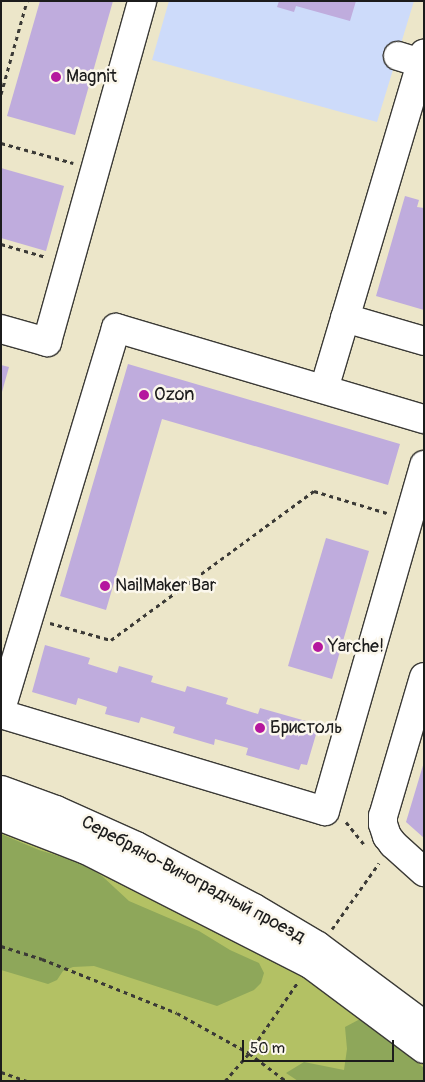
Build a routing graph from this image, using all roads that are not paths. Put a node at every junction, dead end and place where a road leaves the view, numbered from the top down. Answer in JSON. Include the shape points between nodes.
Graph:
{"nodes":[{"id":1,"x":142,"y":1,"type":"edge"},
{"id":2,"x":414,"y":58,"type":"edge"},
{"id":3,"x":345,"y":318,"type":"junction"},
{"id":4,"x":1,"y":329,"type":"edge"},
{"id":5,"x":424,"y":341,"type":"edge"},
{"id":6,"x":324,"y":389,"type":"junction"},
{"id":7,"x":424,"y":419,"type":"edge"},
{"id":8,"x":424,"y":465,"type":"edge"},
{"id":9,"x":424,"y":677,"type":"edge"},
{"id":10,"x":1,"y":708,"type":"edge"},
{"id":11,"x":1,"y":714,"type":"edge"},
{"id":12,"x":1,"y":790,"type":"edge"},
{"id":13,"x":1,"y":817,"type":"edge"},
{"id":14,"x":424,"y":872,"type":"edge"},
{"id":15,"x":314,"y":955,"type":"junction"},
{"id":16,"x":424,"y":1025,"type":"edge"},
{"id":17,"x":424,"y":1049,"type":"edge"}],
"edges":[{"from":1,"to":4,"type":"street","via":[[47,342]]},
{"from":2,"to":3,"type":"street"},
{"from":3,"to":5,"type":"street"},
{"from":3,"to":6,"type":"street"},
{"from":6,"to":7,"type":"street"},
{"from":6,"to":10,"type":"street","via":[[116,328]]},
{"from":8,"to":11,"type":"street","via":[[325,811]]},
{"from":9,"to":14,"type":"street","via":[[383,816],[384,830],[378,853]]},
{"from":12,"to":15,"type":"street","name":"Серебряно-Виноградный проезд","via":[[56,810],[136,846],[254,908]]},
{"from":13,"to":15,"type":"street","via":[[86,850]]},
{"from":15,"to":16,"type":"street","name":"Серебряно-Виноградный проезд"},
{"from":15,"to":17,"type":"street"}]}
